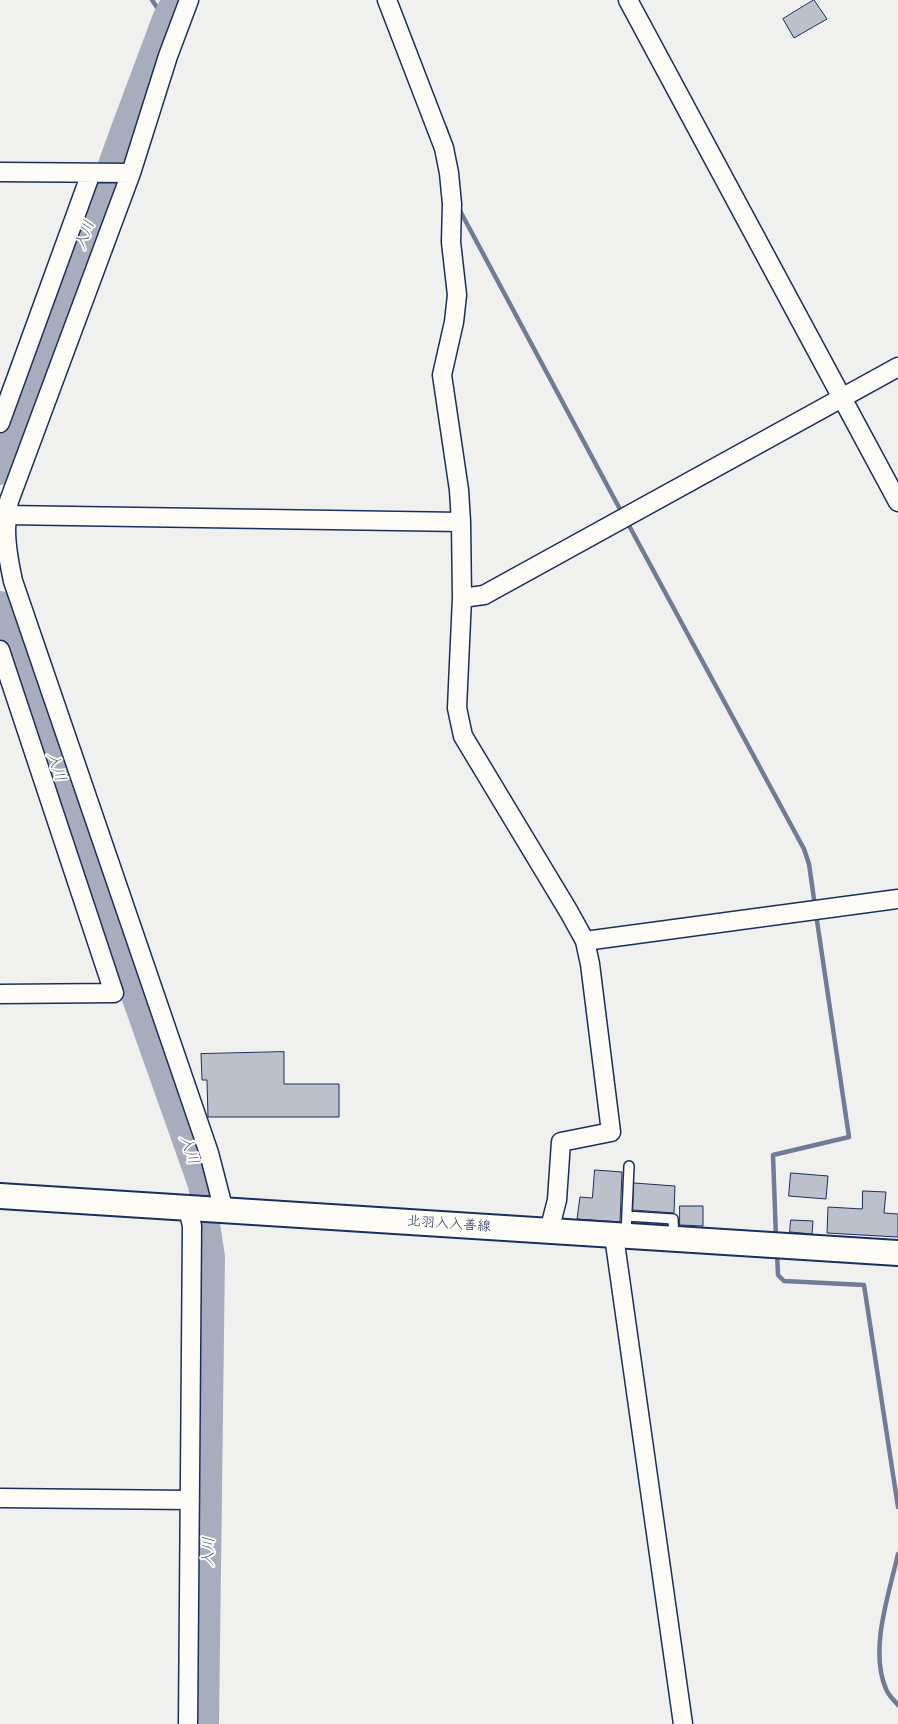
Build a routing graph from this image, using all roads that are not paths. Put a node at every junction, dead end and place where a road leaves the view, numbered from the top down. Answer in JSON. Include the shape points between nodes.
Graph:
{"nodes":[{"id":1,"x":189,"y":0,"type":"edge"},
{"id":2,"x":387,"y":0,"type":"edge"},
{"id":3,"x":628,"y":0,"type":"edge"},
{"id":4,"x":0,"y":172,"type":"edge"},
{"id":5,"x":91,"y":173,"type":"junction"},
{"id":6,"x":131,"y":173,"type":"junction"},
{"id":7,"x":898,"y":367,"type":"edge"},
{"id":8,"x":841,"y":398,"type":"junction"},
{"id":9,"x":0,"y":423,"type":"edge"},
{"id":10,"x":898,"y":502,"type":"edge"},
{"id":11,"x":6,"y":515,"type":"junction"},
{"id":12,"x":461,"y":522,"type":"junction"},
{"id":13,"x":462,"y":598,"type":"junction"},
{"id":14,"x":0,"y":650,"type":"edge"},
{"id":15,"x":898,"y":899,"type":"edge"},
{"id":16,"x":585,"y":942,"type":"junction"},
{"id":17,"x":0,"y":994,"type":"edge"},
{"id":18,"x":628,"y":1166,"type":"dead end"},
{"id":19,"x":0,"y":1196,"type":"edge"},
{"id":20,"x":191,"y":1208,"type":"junction"},
{"id":21,"x":222,"y":1211,"type":"junction"},
{"id":22,"x":622,"y":1230,"type":"junction"},
{"id":23,"x":549,"y":1231,"type":"junction"},
{"id":24,"x":898,"y":1253,"type":"edge"},
{"id":25,"x":0,"y":1498,"type":"edge"},
{"id":26,"x":190,"y":1500,"type":"junction"},
{"id":27,"x":188,"y":1724,"type":"edge"},
{"id":28,"x":683,"y":1724,"type":"edge"}],
"edges":[{"from":1,"to":6,"type":"street"},
{"from":2,"to":12,"type":"street","via":[[444,148],[449,172],[456,295],[454,322],[442,375]]},
{"from":3,"to":8,"type":"street"},
{"from":4,"to":5,"type":"street"},
{"from":5,"to":6,"type":"street"},
{"from":5,"to":9,"type":"street"},
{"from":6,"to":11,"type":"street"},
{"from":7,"to":8,"type":"street"},
{"from":8,"to":10,"type":"street"},
{"from":8,"to":13,"type":"street","via":[[484,595]]},
{"from":11,"to":12,"type":"street"},
{"from":11,"to":21,"type":"street","via":[[6,547],[13,581],[209,1154]]},
{"from":12,"to":13,"type":"street"},
{"from":13,"to":16,"type":"street","via":[[457,708],[463,736]]},
{"from":14,"to":17,"type":"street","via":[[114,993]]},
{"from":15,"to":16,"type":"street"},
{"from":16,"to":23,"type":"street","via":[[611,1132],[561,1142],[558,1200]]},
{"from":18,"to":22,"type":"lane"},
{"from":19,"to":20,"type":"main road","name":"北羽入入善線"},
{"from":20,"to":21,"type":"main road","name":"北羽入入善線"},
{"from":20,"to":26,"type":"street"},
{"from":21,"to":23,"type":"main road","name":"北羽入入善線"},
{"from":22,"to":23,"type":"main road","name":"北羽入入善線"},
{"from":22,"to":24,"type":"main road","name":"北羽入入善線","via":[[674,1240]]},
{"from":22,"to":28,"type":"street"},
{"from":25,"to":26,"type":"street"},
{"from":26,"to":27,"type":"street"}]}
